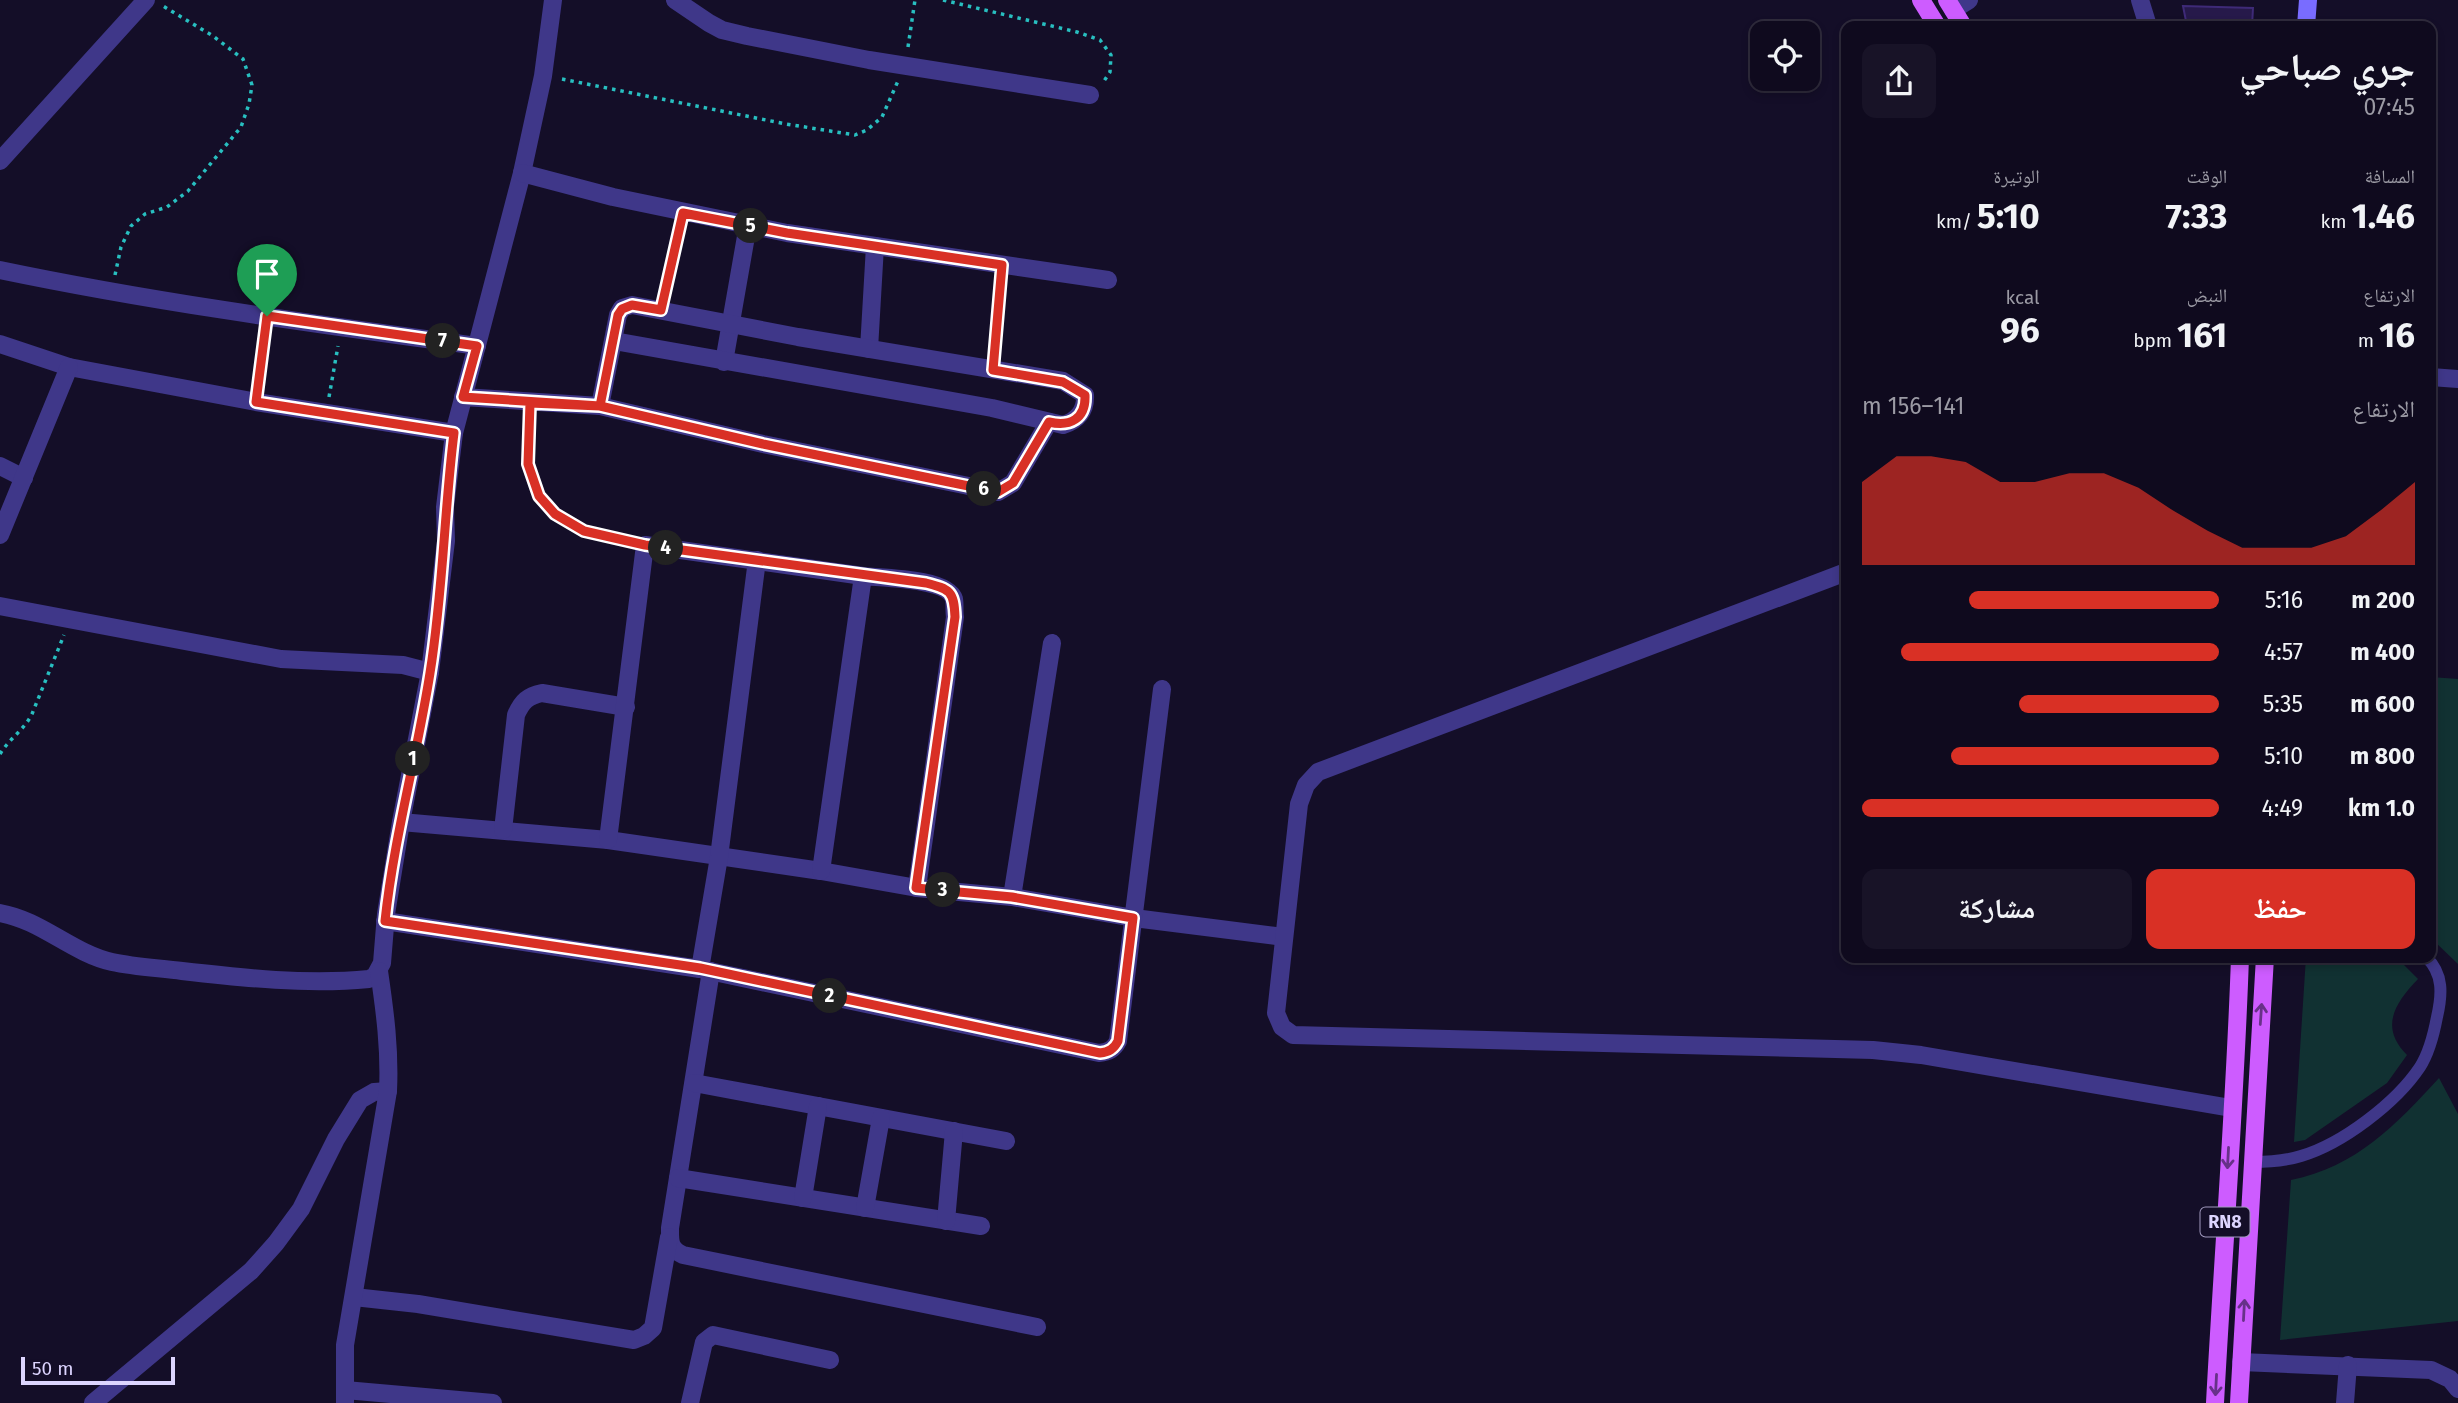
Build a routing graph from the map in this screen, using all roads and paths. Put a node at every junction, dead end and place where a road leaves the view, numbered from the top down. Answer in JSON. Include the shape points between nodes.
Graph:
{"nodes":[{"id":1,"x":553,"y":0,"type":"edge"},
{"id":2,"x":675,"y":0,"type":"edge"},
{"id":3,"x":915,"y":0,"type":"edge"},
{"id":4,"x":943,"y":0,"type":"edge"},
{"id":5,"x":1921,"y":0,"type":"edge"},
{"id":6,"x":1969,"y":0,"type":"edge"},
{"id":7,"x":2140,"y":0,"type":"edge"},
{"id":8,"x":2308,"y":0,"type":"edge"},
{"id":9,"x":154,"y":3,"type":"edge"},
{"id":10,"x":1950,"y":5,"type":"edge"},
{"id":11,"x":1934,"y":21,"type":"edge"},
{"id":12,"x":1961,"y":21,"type":"edge"},
{"id":13,"x":2146,"y":21,"type":"edge"},
{"id":14,"x":2306,"y":21,"type":"edge"},
{"id":15,"x":905,"y":66,"type":"junction"},
{"id":16,"x":543,"y":76,"type":"junction"},
{"id":17,"x":1090,"y":94,"type":"joint"},
{"id":18,"x":0,"y":161,"type":"edge"},
{"id":19,"x":522,"y":173,"type":"junction"},
{"id":20,"x":683,"y":213,"type":"junction"},
{"id":21,"x":748,"y":225,"type":"junction"},
{"id":22,"x":875,"y":246,"type":"junction"},
{"id":23,"x":1002,"y":265,"type":"junction"},
{"id":24,"x":0,"y":270,"type":"edge"},
{"id":25,"x":1108,"y":280,"type":"dead end"},
{"id":26,"x":111,"y":292,"type":"junction"},
{"id":27,"x":661,"y":310,"type":"junction"},
{"id":28,"x":267,"y":316,"type":"junction"},
{"id":29,"x":730,"y":324,"type":"junction"},
{"id":30,"x":341,"y":327,"type":"junction"},
{"id":31,"x":614,"y":341,"type":"junction"},
{"id":32,"x":0,"y":344,"type":"edge"},
{"id":33,"x":477,"y":346,"type":"junction"},
{"id":34,"x":869,"y":349,"type":"junction"},
{"id":35,"x":724,"y":362,"type":"junction"},
{"id":36,"x":69,"y":367,"type":"junction"},
{"id":37,"x":993,"y":370,"type":"junction"},
{"id":38,"x":2436,"y":377,"type":"edge"},
{"id":39,"x":2458,"y":379,"type":"edge"},
{"id":40,"x":463,"y":397,"type":"junction"},
{"id":41,"x":256,"y":402,"type":"junction"},
{"id":42,"x":530,"y":403,"type":"junction"},
{"id":43,"x":600,"y":406,"type":"junction"},
{"id":44,"x":326,"y":412,"type":"junction"},
{"id":45,"x":1049,"y":422,"type":"junction"},
{"id":46,"x":454,"y":433,"type":"junction"},
{"id":47,"x":0,"y":466,"type":"edge"},
{"id":48,"x":24,"y":478,"type":"junction"},
{"id":49,"x":0,"y":536,"type":"edge"},
{"id":50,"x":645,"y":545,"type":"junction"},
{"id":51,"x":757,"y":560,"type":"junction"},
{"id":52,"x":1841,"y":574,"type":"edge"},
{"id":53,"x":863,"y":576,"type":"junction"},
{"id":54,"x":0,"y":606,"type":"edge"},
{"id":55,"x":70,"y":621,"type":"junction"},
{"id":56,"x":1052,"y":643,"type":"dead end"},
{"id":57,"x":430,"y":672,"type":"junction"},
{"id":58,"x":1163,"y":689,"type":"dead end"},
{"id":59,"x":626,"y":707,"type":"junction"},
{"id":60,"x":0,"y":754,"type":"edge"},
{"id":61,"x":401,"y":822,"type":"junction"},
{"id":62,"x":503,"y":831,"type":"junction"},
{"id":63,"x":608,"y":841,"type":"junction"},
{"id":64,"x":719,"y":857,"type":"junction"},
{"id":65,"x":821,"y":871,"type":"junction"},
{"id":66,"x":916,"y":888,"type":"junction"},
{"id":67,"x":1012,"y":897,"type":"junction"},
{"id":68,"x":0,"y":913,"type":"edge"},
{"id":69,"x":1133,"y":918,"type":"junction"},
{"id":70,"x":385,"y":921,"type":"junction"},
{"id":71,"x":1284,"y":937,"type":"junction"},
{"id":72,"x":2240,"y":963,"type":"edge"},
{"id":73,"x":2265,"y":963,"type":"edge"},
{"id":74,"x":2430,"y":963,"type":"edge"},
{"id":75,"x":706,"y":970,"type":"junction"},
{"id":76,"x":379,"y":971,"type":"junction"},
{"id":77,"x":694,"y":1083,"type":"junction"},
{"id":78,"x":388,"y":1091,"type":"junction"},
{"id":79,"x":818,"y":1106,"type":"junction"},
{"id":80,"x":2231,"y":1108,"type":"junction"},
{"id":81,"x":881,"y":1118,"type":"junction"},
{"id":82,"x":954,"y":1131,"type":"junction"},
{"id":83,"x":1006,"y":1141,"type":"dead end"},
{"id":84,"x":2253,"y":1163,"type":"junction"},
{"id":85,"x":678,"y":1178,"type":"junction"},
{"id":86,"x":803,"y":1198,"type":"junction"},
{"id":87,"x":865,"y":1208,"type":"junction"},
{"id":88,"x":946,"y":1221,"type":"junction"},
{"id":89,"x":981,"y":1226,"type":"dead end"},
{"id":90,"x":670,"y":1228,"type":"junction"},
{"id":91,"x":354,"y":1297,"type":"junction"},
{"id":92,"x":1037,"y":1327,"type":"dead end"},
{"id":93,"x":830,"y":1360,"type":"dead end"},
{"id":94,"x":2241,"y":1362,"type":"junction"},
{"id":95,"x":2348,"y":1365,"type":"junction"},
{"id":96,"x":2458,"y":1389,"type":"edge"},
{"id":97,"x":345,"y":1396,"type":"edge"},
{"id":98,"x":93,"y":1403,"type":"edge"},
{"id":99,"x":494,"y":1403,"type":"edge"},
{"id":100,"x":690,"y":1403,"type":"edge"},
{"id":101,"x":2215,"y":1403,"type":"edge"},
{"id":102,"x":2239,"y":1403,"type":"edge"},
{"id":103,"x":2345,"y":1403,"type":"edge"}],
"edges":[{"from":1,"to":16,"type":"street"},
{"from":2,"to":15,"type":"street","via":[[722,30]]},
{"from":3,"to":15,"type":"path"},
{"from":4,"to":17,"type":"path","via":[[1100,40],[1111,55],[1110,72]]},
{"from":5,"to":11,"type":"main road"},
{"from":6,"to":10,"type":"street"},
{"from":7,"to":13,"type":"street"},
{"from":8,"to":14,"type":"main road"},
{"from":9,"to":18,"type":"street"},
{"from":9,"to":26,"type":"path","via":[[243,59],[252,85],[242,127],[188,191],[131,226]]},
{"from":10,"to":12,"type":"main road"},
{"from":15,"to":16,"type":"path","via":[[882,117],[855,135]]},
{"from":15,"to":17,"type":"street"},
{"from":16,"to":19,"type":"street"},
{"from":19,"to":20,"type":"street"},
{"from":19,"to":33,"type":"street"},
{"from":20,"to":21,"type":"street"},
{"from":20,"to":27,"type":"path"},
{"from":21,"to":22,"type":"street"},
{"from":21,"to":29,"type":"street"},
{"from":22,"to":23,"type":"street"},
{"from":22,"to":34,"type":"street"},
{"from":23,"to":25,"type":"street"},
{"from":23,"to":37,"type":"path"},
{"from":24,"to":26,"type":"street"},
{"from":26,"to":28,"type":"street"},
{"from":27,"to":29,"type":"street"},
{"from":27,"to":31,"type":"street","via":[[626,305],[618,315]]},
{"from":28,"to":30,"type":"street"},
{"from":28,"to":41,"type":"path"},
{"from":29,"to":34,"type":"street"},
{"from":29,"to":35,"type":"street"},
{"from":30,"to":33,"type":"street"},
{"from":30,"to":44,"type":"path"},
{"from":31,"to":35,"type":"street"},
{"from":31,"to":43,"type":"street"},
{"from":32,"to":36,"type":"street"},
{"from":33,"to":40,"type":"street"},
{"from":34,"to":37,"type":"street"},
{"from":35,"to":45,"type":"street"},
{"from":36,"to":41,"type":"street"},
{"from":36,"to":48,"type":"street"},
{"from":37,"to":45,"type":"street","via":[[1063,382],[1085,395],[1084,409],[1073,422]]},
{"from":38,"to":39,"type":"street"},
{"from":40,"to":42,"type":"street"},
{"from":40,"to":46,"type":"street"},
{"from":41,"to":44,"type":"street"},
{"from":42,"to":43,"type":"street"},
{"from":42,"to":50,"type":"path","via":[[528,464],[539,496],[555,514],[584,531]]},
{"from":43,"to":45,"type":"street","via":[[998,492],[1013,483]]},
{"from":44,"to":46,"type":"street"},
{"from":46,"to":57,"type":"street"},
{"from":47,"to":48,"type":"street"},
{"from":48,"to":49,"type":"street"},
{"from":50,"to":51,"type":"street"},
{"from":50,"to":59,"type":"street"},
{"from":51,"to":53,"type":"street"},
{"from":51,"to":64,"type":"street"},
{"from":52,"to":71,"type":"street","via":[[1318,772],[1306,785],[1299,804]]},
{"from":53,"to":65,"type":"street"},
{"from":53,"to":66,"type":"street","via":[[926,583],[946,588],[954,598]]},
{"from":54,"to":55,"type":"street"},
{"from":55,"to":57,"type":"street","via":[[282,659],[403,665]]},
{"from":55,"to":60,"type":"path","via":[[26,726]]},
{"from":56,"to":67,"type":"street"},
{"from":57,"to":61,"type":"street"},
{"from":58,"to":69,"type":"street"},
{"from":59,"to":62,"type":"street","via":[[542,693],[522,702],[516,715]]},
{"from":59,"to":63,"type":"street"},
{"from":61,"to":62,"type":"street"},
{"from":61,"to":70,"type":"street"},
{"from":62,"to":63,"type":"street"},
{"from":63,"to":64,"type":"street"},
{"from":64,"to":65,"type":"street"},
{"from":64,"to":75,"type":"street"},
{"from":65,"to":66,"type":"street"},
{"from":66,"to":67,"type":"street"},
{"from":67,"to":69,"type":"street"},
{"from":68,"to":76,"type":"street","via":[[112,962],[326,983],[369,979]]},
{"from":69,"to":71,"type":"street"},
{"from":69,"to":75,"type":"street","via":[[1118,1041],[1100,1053]]},
{"from":70,"to":75,"type":"street"},
{"from":70,"to":76,"type":"street"},
{"from":71,"to":80,"type":"street","via":[[1276,1013],[1282,1027],[1293,1035],[1873,1050]]},
{"from":72,"to":80,"type":"main road","number":"RN8"},
{"from":84,"to":73,"type":"main road","number":"RN8","one_way":true},
{"from":74,"to":84,"type":"lane","via":[[2438,973],[2441,1000],[2425,1056],[2406,1083],[2385,1105],[2322,1148],[2281,1161]]},
{"from":75,"to":77,"type":"street"},
{"from":76,"to":78,"type":"street","via":[[390,1059]]},
{"from":77,"to":79,"type":"street"},
{"from":77,"to":85,"type":"street"},
{"from":78,"to":91,"type":"street"},
{"from":78,"to":98,"type":"street","via":[[360,1100],[301,1209],[251,1271]]},
{"from":79,"to":81,"type":"street"},
{"from":79,"to":86,"type":"street"},
{"from":80,"to":101,"type":"main road","number":"RN8","one_way":true},
{"from":81,"to":82,"type":"street"},
{"from":81,"to":87,"type":"street"},
{"from":82,"to":83,"type":"street"},
{"from":82,"to":88,"type":"street"},
{"from":94,"to":84,"type":"main road","number":"RN8","one_way":true},
{"from":85,"to":86,"type":"street"},
{"from":85,"to":90,"type":"street"},
{"from":86,"to":87,"type":"street"},
{"from":87,"to":88,"type":"street"},
{"from":88,"to":89,"type":"street"},
{"from":90,"to":91,"type":"street","via":[[653,1328],[635,1340]]},
{"from":90,"to":92,"type":"street","via":[[671,1246],[683,1255]]},
{"from":91,"to":97,"type":"street","via":[[345,1345]]},
{"from":93,"to":100,"type":"street","via":[[713,1335],[704,1342]]},
{"from":94,"to":95,"type":"street"},
{"from":94,"to":102,"type":"main road","number":"RN8"},
{"from":95,"to":96,"type":"street","via":[[2431,1370]]},
{"from":95,"to":103,"type":"street"},
{"from":97,"to":99,"type":"street"}]}
